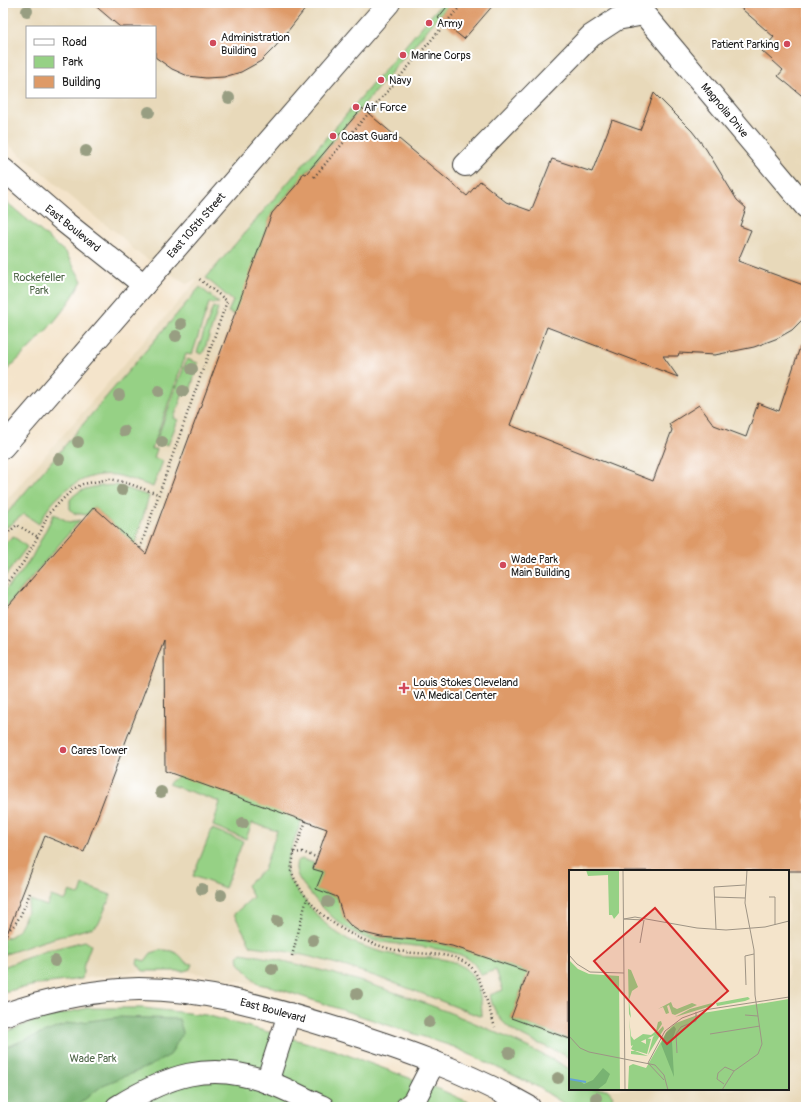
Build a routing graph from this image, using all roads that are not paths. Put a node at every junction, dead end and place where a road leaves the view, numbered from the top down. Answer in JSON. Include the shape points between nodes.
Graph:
{"nodes":[{"id":1,"x":389,"y":3,"type":"edge"},
{"id":2,"x":622,"y":3,"type":"edge"},
{"id":3,"x":642,"y":8,"type":"edge"},
{"id":4,"x":465,"y":165,"type":"dead end"},
{"id":5,"x":3,"y":169,"type":"edge"},
{"id":6,"x":806,"y":207,"type":"edge"},
{"id":7,"x":144,"y":284,"type":"junction"},
{"id":8,"x":3,"y":447,"type":"edge"},
{"id":9,"x":289,"y":1014,"type":"junction"},
{"id":10,"x":3,"y":1015,"type":"edge"},
{"id":11,"x":434,"y":1062,"type":"junction"},
{"id":12,"x":267,"y":1082,"type":"junction"},
{"id":13,"x":117,"y":1107,"type":"edge"},
{"id":14,"x":322,"y":1107,"type":"edge"},
{"id":15,"x":408,"y":1107,"type":"edge"},
{"id":16,"x":529,"y":1107,"type":"edge"}],
"edges":[{"from":1,"to":7,"type":"street","name":"East 105th Street"},
{"from":2,"to":3,"type":"street","name":"Magnolia Drive"},
{"from":3,"to":4,"type":"street","via":[[617,19],[591,36]]},
{"from":3,"to":6,"type":"street","name":"Magnolia Drive"},
{"from":5,"to":7,"type":"street","name":"East Boulevard","via":[[62,220]]},
{"from":7,"to":8,"type":"street","name":"East 105th Street"},
{"from":9,"to":10,"type":"street","name":"East Boulevard","via":[[204,994],[140,989],[74,996]]},
{"from":9,"to":11,"type":"street","name":"East Boulevard","via":[[359,1035]]},
{"from":9,"to":12,"type":"street"},
{"from":11,"to":15,"type":"street","via":[[414,1101]]},
{"from":11,"to":16,"type":"street","name":"East Boulevard","via":[[478,1080]]},
{"from":12,"to":13,"type":"street","via":[[219,1071],[192,1073],[139,1093]]},
{"from":12,"to":14,"type":"street"}]}
